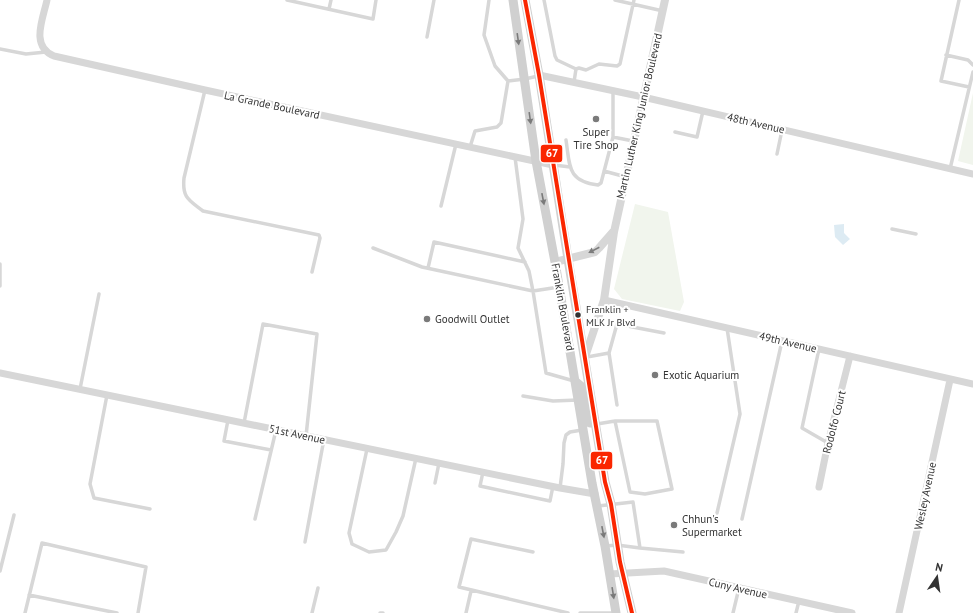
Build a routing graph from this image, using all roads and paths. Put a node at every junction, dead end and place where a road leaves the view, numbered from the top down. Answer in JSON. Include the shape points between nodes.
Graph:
{"nodes":[{"id":1,"x":47,"y":0,"type":"edge"},
{"id":2,"x":287,"y":0,"type":"edge"},
{"id":3,"x":331,"y":0,"type":"edge"},
{"id":4,"x":376,"y":0,"type":"edge"},
{"id":5,"x":434,"y":0,"type":"edge"},
{"id":6,"x":489,"y":0,"type":"edge"},
{"id":7,"x":511,"y":0,"type":"edge"},
{"id":8,"x":525,"y":0,"type":"edge"},
{"id":9,"x":544,"y":0,"type":"edge"},
{"id":10,"x":615,"y":0,"type":"edge"},
{"id":11,"x":665,"y":0,"type":"edge"},
{"id":12,"x":959,"y":0,"type":"edge"},
{"id":13,"x":295,"y":1,"type":"edge"},
{"id":14,"x":634,"y":2,"type":"edge"},
{"id":15,"x":329,"y":9,"type":"junction"},
{"id":16,"x":663,"y":11,"type":"junction"},
{"id":17,"x":427,"y":38,"type":"dead end"},
{"id":18,"x":0,"y":49,"type":"edge"},
{"id":19,"x":46,"y":52,"type":"junction"},
{"id":20,"x":946,"y":55,"type":"junction"},
{"id":21,"x":973,"y":65,"type":"edge"},
{"id":22,"x":576,"y":69,"type":"junction"},
{"id":23,"x":973,"y":72,"type":"edge"},
{"id":24,"x":539,"y":75,"type":"junction"},
{"id":25,"x":525,"y":80,"type":"junction"},
{"id":26,"x":508,"y":81,"type":"junction"},
{"id":27,"x":574,"y":82,"type":"junction"},
{"id":28,"x":969,"y":87,"type":"junction"},
{"id":29,"x":205,"y":90,"type":"junction"},
{"id":30,"x":613,"y":91,"type":"junction"},
{"id":31,"x":643,"y":97,"type":"junction"},
{"id":32,"x":703,"y":111,"type":"junction"},
{"id":33,"x":782,"y":130,"type":"junction"},
{"id":34,"x":674,"y":132,"type":"dead end"},
{"id":35,"x":613,"y":137,"type":"junction"},
{"id":36,"x":566,"y":140,"type":"dead end"},
{"id":37,"x":633,"y":141,"type":"junction"},
{"id":38,"x":456,"y":144,"type":"junction"},
{"id":39,"x":470,"y":147,"type":"junction"},
{"id":40,"x":777,"y":154,"type":"dead end"},
{"id":41,"x":515,"y":157,"type":"junction"},
{"id":42,"x":536,"y":161,"type":"junction"},
{"id":43,"x":553,"y":165,"type":"junction"},
{"id":44,"x":570,"y":167,"type":"junction"},
{"id":45,"x":950,"y":169,"type":"junction"},
{"id":46,"x":604,"y":171,"type":"junction"},
{"id":47,"x":973,"y":174,"type":"edge"},
{"id":48,"x":626,"y":177,"type":"junction"},
{"id":49,"x":441,"y":206,"type":"dead end"},
{"id":50,"x":892,"y":229,"type":"dead end"},
{"id":51,"x":614,"y":232,"type":"junction"},
{"id":52,"x":916,"y":234,"type":"dead end"},
{"id":53,"x":373,"y":248,"type":"dead end"},
{"id":54,"x":568,"y":259,"type":"junction"},
{"id":55,"x":525,"y":262,"type":"junction"},
{"id":56,"x":555,"y":262,"type":"junction"},
{"id":57,"x":0,"y":264,"type":"edge"},
{"id":58,"x":428,"y":268,"type":"junction"},
{"id":59,"x":312,"y":272,"type":"dead end"},
{"id":60,"x":0,"y":286,"type":"edge"},
{"id":61,"x":559,"y":287,"type":"junction"},
{"id":62,"x":533,"y":291,"type":"junction"},
{"id":63,"x":99,"y":294,"type":"dead end"},
{"id":64,"x":604,"y":300,"type":"junction"},
{"id":65,"x":727,"y":328,"type":"junction"},
{"id":66,"x":664,"y":333,"type":"dead end"},
{"id":67,"x":782,"y":341,"type":"junction"},
{"id":68,"x":819,"y":349,"type":"junction"},
{"id":69,"x":609,"y":353,"type":"junction"},
{"id":70,"x":850,"y":356,"type":"junction"},
{"id":71,"x":585,"y":357,"type":"junction"},
{"id":72,"x":0,"y":373,"type":"edge"},
{"id":73,"x":950,"y":380,"type":"junction"},
{"id":74,"x":576,"y":381,"type":"junction"},
{"id":75,"x":973,"y":384,"type":"edge"},
{"id":76,"x":80,"y":389,"type":"junction"},
{"id":77,"x":107,"y":395,"type":"junction"},
{"id":78,"x":523,"y":396,"type":"dead end"},
{"id":79,"x":579,"y":400,"type":"junction"},
{"id":80,"x":617,"y":405,"type":"dead end"},
{"id":81,"x":228,"y":420,"type":"junction"},
{"id":82,"x":615,"y":421,"type":"junction"},
{"id":83,"x":244,"y":423,"type":"junction"},
{"id":84,"x":590,"y":427,"type":"junction"},
{"id":85,"x":276,"y":430,"type":"junction"},
{"id":86,"x":306,"y":436,"type":"junction"},
{"id":87,"x":324,"y":439,"type":"junction"},
{"id":88,"x":828,"y":443,"type":"junction"},
{"id":89,"x":367,"y":448,"type":"junction"},
{"id":90,"x":271,"y":450,"type":"junction"},
{"id":91,"x":416,"y":458,"type":"junction"},
{"id":92,"x":439,"y":463,"type":"junction"},
{"id":93,"x":483,"y":472,"type":"junction"},
{"id":94,"x":435,"y":483,"type":"dead end"},
{"id":95,"x":556,"y":487,"type":"junction"},
{"id":96,"x":819,"y":487,"type":"dead end"},
{"id":97,"x":595,"y":494,"type":"junction"},
{"id":98,"x":611,"y":504,"type":"junction"},
{"id":99,"x":598,"y":506,"type":"junction"},
{"id":100,"x":150,"y":509,"type":"dead end"},
{"id":101,"x":717,"y":513,"type":"dead end"},
{"id":102,"x":14,"y":515,"type":"dead end"},
{"id":103,"x":255,"y":519,"type":"dead end"},
{"id":104,"x":742,"y":519,"type":"dead end"},
{"id":105,"x":305,"y":542,"type":"dead end"},
{"id":106,"x":617,"y":544,"type":"junction"},
{"id":107,"x":605,"y":546,"type":"junction"},
{"id":108,"x":640,"y":548,"type":"junction"},
{"id":109,"x":533,"y":552,"type":"dead end"},
{"id":110,"x":683,"y":552,"type":"dead end"},
{"id":111,"x":0,"y":568,"type":"edge"},
{"id":112,"x":623,"y":573,"type":"junction"},
{"id":113,"x":610,"y":574,"type":"junction"},
{"id":114,"x":318,"y":588,"type":"dead end"},
{"id":115,"x":738,"y":588,"type":"junction"},
{"id":116,"x":471,"y":591,"type":"junction"},
{"id":117,"x":29,"y":595,"type":"junction"},
{"id":118,"x":799,"y":601,"type":"junction"},
{"id":119,"x":312,"y":612,"type":"edge"},
{"id":120,"x":25,"y":613,"type":"edge"},
{"id":121,"x":112,"y":613,"type":"edge"},
{"id":122,"x":117,"y":613,"type":"edge"},
{"id":123,"x":138,"y":613,"type":"edge"},
{"id":124,"x":318,"y":613,"type":"edge"},
{"id":125,"x":466,"y":613,"type":"edge"},
{"id":126,"x":568,"y":613,"type":"edge"},
{"id":127,"x":580,"y":613,"type":"edge"},
{"id":128,"x":616,"y":613,"type":"edge"},
{"id":129,"x":632,"y":613,"type":"edge"},
{"id":130,"x":733,"y":613,"type":"edge"},
{"id":131,"x":796,"y":613,"type":"edge"},
{"id":132,"x":852,"y":613,"type":"edge"},
{"id":133,"x":899,"y":613,"type":"edge"}],
"edges":[{"from":1,"to":19,"type":"street","via":[[39,36]]},
{"from":2,"to":13,"type":"lane"},
{"from":3,"to":15,"type":"lane"},
{"from":4,"to":15,"type":"lane","via":[[373,19]]},
{"from":5,"to":17,"type":"lane"},
{"from":6,"to":26,"type":"lane","via":[[484,35],[495,66]]},
{"from":7,"to":25,"type":"main road","name":"Franklin Boulevard","one_way":true},
{"from":8,"to":24,"type":"main road","name":"Franklin Boulevard"},
{"from":9,"to":22,"type":"lane","via":[[557,60]]},
{"from":10,"to":14,"type":"lane"},
{"from":11,"to":16,"type":"street","name":"Martin Luther King Junior Boulevard"},
{"from":12,"to":20,"type":"lane"},
{"from":13,"to":15,"type":"lane"},
{"from":14,"to":16,"type":"lane"},
{"from":14,"to":22,"type":"lane","via":[[620,64],[599,64],[586,70]]},
{"from":16,"to":31,"type":"street","name":"Martin Luther King Junior Boulevard"},
{"from":18,"to":19,"type":"lane","via":[[26,54]]},
{"from":19,"to":29,"type":"street","name":"La Grande Boulevard","via":[[54,56]]},
{"from":20,"to":21,"type":"lane","via":[[968,60]]},
{"from":20,"to":28,"type":"lane","via":[[941,81]]},
{"from":22,"to":27,"type":"lane"},
{"from":23,"to":28,"type":"lane"},
{"from":24,"to":25,"type":"lane"},
{"from":24,"to":27,"type":"street","name":"48th Avenue"},
{"from":24,"to":43,"type":"main road","name":"Franklin Boulevard"},
{"from":25,"to":26,"type":"lane"},
{"from":25,"to":42,"type":"main road","name":"Franklin Boulevard","one_way":true},
{"from":26,"to":39,"type":"lane","via":[[501,123],[497,127],[475,130]]},
{"from":27,"to":30,"type":"street","name":"48th Avenue"},
{"from":28,"to":45,"type":"lane"},
{"from":29,"to":38,"type":"street","name":"La Grande Boulevard"},
{"from":29,"to":59,"type":"lane","via":[[184,178],[183,189],[188,199],[203,211],[318,235],[320,238]]},
{"from":30,"to":31,"type":"street","name":"48th Avenue"},
{"from":30,"to":35,"type":"lane"},
{"from":31,"to":32,"type":"street","name":"48th Avenue"},
{"from":31,"to":37,"type":"street","name":"Martin Luther King Junior Boulevard"},
{"from":32,"to":33,"type":"street","name":"48th Avenue"},
{"from":32,"to":34,"type":"lane","via":[[697,137]]},
{"from":33,"to":40,"type":"lane"},
{"from":33,"to":45,"type":"street","name":"48th Avenue"},
{"from":35,"to":37,"type":"lane"},
{"from":35,"to":46,"type":"lane"},
{"from":36,"to":44,"type":"lane"},
{"from":37,"to":48,"type":"street","name":"Martin Luther King Junior Boulevard"},
{"from":38,"to":39,"type":"street","name":"La Grande Boulevard"},
{"from":38,"to":49,"type":"lane"},
{"from":39,"to":41,"type":"street","name":"La Grande Boulevard"},
{"from":41,"to":42,"type":"street","name":"La Grande Boulevard"},
{"from":41,"to":55,"type":"lane","via":[[523,219],[518,248]]},
{"from":42,"to":43,"type":"street","name":"La Grande Boulevard"},
{"from":42,"to":56,"type":"main road","name":"Franklin Boulevard","one_way":true},
{"from":43,"to":44,"type":"lane"},
{"from":43,"to":54,"type":"main road","name":"Franklin Boulevard"},
{"from":44,"to":46,"type":"lane","via":[[574,176],[586,184],[601,183]]},
{"from":45,"to":47,"type":"street","name":"48th Avenue"},
{"from":46,"to":48,"type":"lane"},
{"from":48,"to":51,"type":"street","name":"Martin Luther King Junior Boulevard"},
{"from":50,"to":52,"type":"lane"},
{"from":51,"to":54,"type":"street","one_way":true,"via":[[595,252]]},
{"from":51,"to":64,"type":"street","name":"Martin Luther King Junior Boulevard"},
{"from":53,"to":58,"type":"lane"},
{"from":54,"to":56,"type":"street"},
{"from":54,"to":71,"type":"main road","name":"Franklin Boulevard"},
{"from":55,"to":58,"type":"lane","via":[[434,242]]},
{"from":55,"to":62,"type":"lane"},
{"from":56,"to":61,"type":"main road","name":"Franklin Boulevard"},
{"from":57,"to":60,"type":"lane"},
{"from":58,"to":62,"type":"lane"},
{"from":61,"to":62,"type":"lane"},
{"from":61,"to":74,"type":"main road","name":"Franklin Boulevard"},
{"from":62,"to":74,"type":"lane","via":[[546,374]]},
{"from":63,"to":76,"type":"lane"},
{"from":64,"to":65,"type":"street","name":"49th Avenue"},
{"from":64,"to":71,"type":"street","name":"Martin Luther King Junior Boulevard"},
{"from":65,"to":67,"type":"street","name":"49th Avenue"},
{"from":65,"to":101,"type":"lane","via":[[740,414]]},
{"from":66,"to":69,"type":"lane","via":[[617,324]]},
{"from":67,"to":68,"type":"street","name":"49th Avenue"},
{"from":67,"to":104,"type":"lane"},
{"from":68,"to":70,"type":"street","name":"49th Avenue"},
{"from":68,"to":88,"type":"lane","via":[[802,428]]},
{"from":69,"to":71,"type":"lane"},
{"from":69,"to":80,"type":"lane"},
{"from":70,"to":73,"type":"street","name":"49th Avenue"},
{"from":70,"to":88,"type":"street","name":"Rodolfo Court"},
{"from":71,"to":84,"type":"main road","name":"Franklin Boulevard"},
{"from":72,"to":76,"type":"street","name":"51st Avenue"},
{"from":73,"to":75,"type":"street","name":"49th Avenue"},
{"from":73,"to":133,"type":"street","name":"Wesley Avenue"},
{"from":74,"to":79,"type":"main road","name":"Franklin Boulevard"},
{"from":74,"to":84,"type":"main road","via":[[584,391]]},
{"from":76,"to":77,"type":"street","name":"51st Avenue"},
{"from":77,"to":81,"type":"street","name":"51st Avenue"},
{"from":77,"to":100,"type":"lane","via":[[90,484],[94,498]]},
{"from":78,"to":79,"type":"lane","via":[[553,401]]},
{"from":79,"to":84,"type":"main road","name":"Franklin Boulevard"},
{"from":81,"to":83,"type":"street","name":"51st Avenue"},
{"from":81,"to":90,"type":"lane","via":[[224,441]]},
{"from":82,"to":82,"type":"lane","via":[[630,492],[645,494],[672,489],[657,421]]},
{"from":82,"to":84,"type":"lane"},
{"from":83,"to":85,"type":"street","name":"51st Avenue"},
{"from":83,"to":86,"type":"lane","via":[[263,324],[317,334]]},
{"from":84,"to":95,"type":"lane","via":[[566,435],[563,464]]},
{"from":84,"to":97,"type":"main road","name":"Franklin Boulevard"},
{"from":84,"to":98,"type":"main road","name":"Franklin Boulevard","via":[[600,446]]},
{"from":85,"to":86,"type":"street","name":"51st Avenue"},
{"from":85,"to":90,"type":"lane"},
{"from":86,"to":87,"type":"street","name":"51st Avenue"},
{"from":87,"to":89,"type":"street","name":"51st Avenue"},
{"from":87,"to":105,"type":"lane"},
{"from":88,"to":96,"type":"street","name":"Rodolfo Court"},
{"from":89,"to":91,"type":"street","name":"51st Avenue"},
{"from":89,"to":91,"type":"lane","via":[[349,533],[352,544],[368,552],[386,550],[396,532],[403,516]]},
{"from":90,"to":103,"type":"lane"},
{"from":91,"to":92,"type":"street","name":"51st Avenue"},
{"from":92,"to":93,"type":"street","name":"51st Avenue"},
{"from":92,"to":94,"type":"lane"},
{"from":93,"to":95,"type":"street","name":"51st Avenue"},
{"from":93,"to":95,"type":"lane","via":[[480,486],[550,501]]},
{"from":95,"to":97,"type":"street","name":"51st Avenue"},
{"from":97,"to":99,"type":"main road","name":"Franklin Boulevard"},
{"from":98,"to":99,"type":"lane"},
{"from":98,"to":106,"type":"main road","name":"Franklin Boulevard"},
{"from":98,"to":108,"type":"lane","via":[[633,502]]},
{"from":99,"to":107,"type":"main road","name":"Franklin Boulevard","one_way":true},
{"from":102,"to":111,"type":"lane"},
{"from":106,"to":107,"type":"lane"},
{"from":106,"to":108,"type":"lane"},
{"from":106,"to":112,"type":"main road","name":"Franklin Boulevard"},
{"from":107,"to":113,"type":"main road","name":"Franklin Boulevard"},
{"from":108,"to":110,"type":"lane"},
{"from":109,"to":116,"type":"lane","via":[[471,539],[459,587]]},
{"from":112,"to":113,"type":"street","name":"Cuny Avenue"},
{"from":112,"to":115,"type":"street","name":"Cuny Avenue","via":[[664,571]]},
{"from":112,"to":129,"type":"main road","name":"Franklin Boulevard"},
{"from":113,"to":128,"type":"main road","name":"Franklin Boulevard","one_way":true},
{"from":114,"to":119,"type":"lane"},
{"from":115,"to":118,"type":"street","name":"Cuny Avenue"},
{"from":115,"to":130,"type":"lane"},
{"from":116,"to":125,"type":"lane"},
{"from":116,"to":126,"type":"lane"},
{"from":117,"to":120,"type":"lane"},
{"from":117,"to":121,"type":"lane"},
{"from":117,"to":123,"type":"lane","via":[[42,543],[146,567]]},
{"from":118,"to":131,"type":"lane"},
{"from":118,"to":132,"type":"street","name":"Cuny Avenue"},
{"from":119,"to":124,"type":"lane"},
{"from":121,"to":122,"type":"lane"},
{"from":127,"to":128,"type":"lane"}]}
